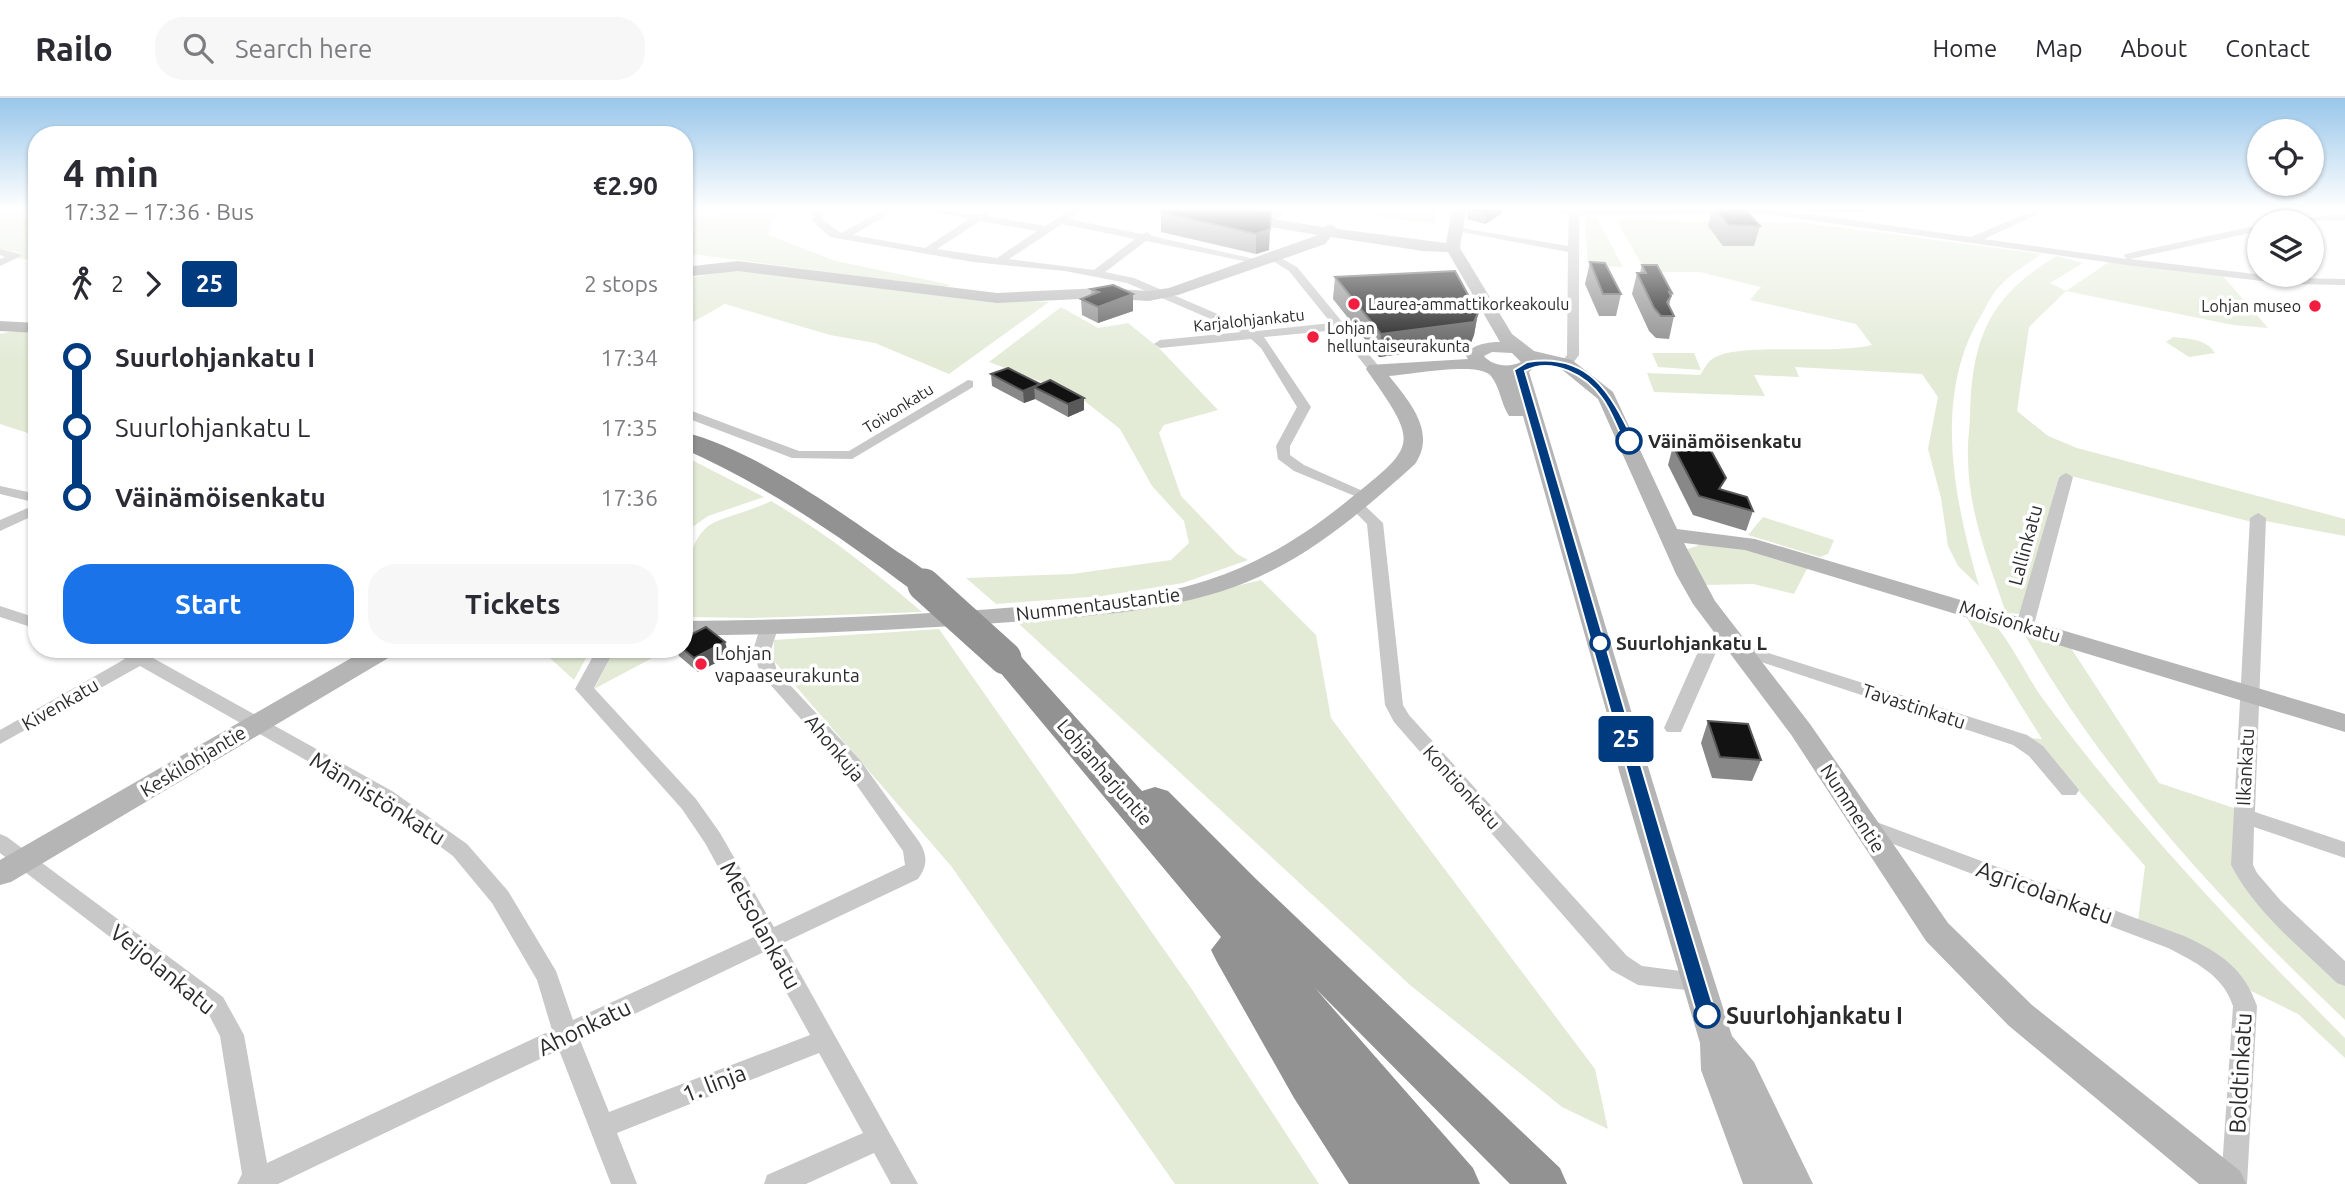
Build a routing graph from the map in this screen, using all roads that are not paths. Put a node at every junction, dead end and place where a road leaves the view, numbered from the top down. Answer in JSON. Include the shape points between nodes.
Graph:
{"nodes":[{"id":1,"x":983,"y":260,"type":"edge"},
{"id":2,"x":1001,"y":260,"type":"edge"},
{"id":3,"x":1115,"y":260,"type":"edge"},
{"id":4,"x":1268,"y":260,"type":"joint"},
{"id":5,"x":1451,"y":260,"type":"edge"},
{"id":6,"x":1453,"y":260,"type":"edge"},
{"id":7,"x":1575,"y":260,"type":"edge"},
{"id":8,"x":2104,"y":260,"type":"edge"},
{"id":9,"x":998,"y":262,"type":"junction"},
{"id":10,"x":693,"y":271,"type":"edge"},
{"id":11,"x":1097,"y":273,"type":"junction"},
{"id":12,"x":2345,"y":282,"type":"edge"},
{"id":13,"x":1164,"y":294,"type":"junction"},
{"id":14,"x":28,"y":327,"type":"edge"},
{"id":15,"x":1341,"y":327,"type":"junction"},
{"id":16,"x":0,"y":329,"type":"edge"},
{"id":17,"x":1257,"y":335,"type":"junction"},
{"id":18,"x":1160,"y":344,"type":"dead end"},
{"id":19,"x":1484,"y":358,"type":"junction"},
{"id":20,"x":1523,"y":359,"type":"junction"},
{"id":21,"x":1566,"y":364,"type":"junction"},
{"id":22,"x":1376,"y":369,"type":"junction"},
{"id":23,"x":968,"y":384,"type":"dead end"},
{"id":24,"x":693,"y":415,"type":"edge"},
{"id":25,"x":693,"y":448,"type":"edge"},
{"id":26,"x":2066,"y":477,"type":"dead end"},
{"id":27,"x":0,"y":490,"type":"edge"},
{"id":28,"x":28,"y":497,"type":"edge"},
{"id":29,"x":1361,"y":500,"type":"junction"},
{"id":30,"x":28,"y":512,"type":"edge"},
{"id":31,"x":2258,"y":518,"type":"dead end"},
{"id":32,"x":0,"y":526,"type":"edge"},
{"id":33,"x":1672,"y":535,"type":"junction"},
{"id":34,"x":0,"y":611,"type":"edge"},
{"id":35,"x":28,"y":621,"type":"edge"},
{"id":36,"x":2025,"y":625,"type":"junction"},
{"id":37,"x":693,"y":628,"type":"edge"},
{"id":38,"x":769,"y":628,"type":"junction"},
{"id":39,"x":1735,"y":644,"type":"junction"},
{"id":40,"x":141,"y":658,"type":"edge"},
{"id":41,"x":154,"y":658,"type":"edge"},
{"id":42,"x":370,"y":658,"type":"edge"},
{"id":43,"x":601,"y":658,"type":"edge"},
{"id":44,"x":996,"y":658,"type":"junction"},
{"id":45,"x":2249,"y":694,"type":"junction"},
{"id":46,"x":1049,"y":707,"type":"junction"},
{"id":47,"x":2345,"y":723,"type":"edge"},
{"id":48,"x":254,"y":724,"type":"junction"},
{"id":49,"x":1674,"y":728,"type":"dead end"},
{"id":50,"x":0,"y":738,"type":"edge"},
{"id":51,"x":1633,"y":771,"type":"junction"},
{"id":52,"x":2069,"y":790,"type":"dead end"},
{"id":53,"x":2243,"y":816,"type":"junction"},
{"id":54,"x":1863,"y":825,"type":"junction"},
{"id":55,"x":0,"y":842,"type":"edge"},
{"id":56,"x":2345,"y":850,"type":"edge"},
{"id":57,"x":25,"y":859,"type":"junction"},
{"id":58,"x":915,"y":867,"type":"joint"},
{"id":59,"x":0,"y":873,"type":"edge"},
{"id":60,"x":768,"y":938,"type":"junction"},
{"id":61,"x":1232,"y":950,"type":"junction"},
{"id":62,"x":2223,"y":968,"type":"joint"},
{"id":63,"x":2345,"y":976,"type":"edge"},
{"id":64,"x":1696,"y":981,"type":"junction"},
{"id":65,"x":566,"y":1036,"type":"junction"},
{"id":66,"x":825,"y":1040,"type":"junction"},
{"id":67,"x":1717,"y":1043,"type":"junction"},
{"id":68,"x":602,"y":1127,"type":"junction"},
{"id":69,"x":880,"y":1138,"type":"junction"},
{"id":70,"x":255,"y":1183,"type":"edge"},
{"id":71,"x":624,"y":1184,"type":"edge"},
{"id":72,"x":777,"y":1184,"type":"edge"},
{"id":73,"x":905,"y":1184,"type":"edge"},
{"id":74,"x":1377,"y":1184,"type":"edge"},
{"id":75,"x":1422,"y":1184,"type":"edge"},
{"id":76,"x":1456,"y":1184,"type":"edge"},
{"id":77,"x":1543,"y":1184,"type":"edge"},
{"id":78,"x":1762,"y":1184,"type":"edge"},
{"id":79,"x":1794,"y":1184,"type":"edge"},
{"id":80,"x":2227,"y":1184,"type":"edge"},
{"id":81,"x":2234,"y":1184,"type":"edge"}],
"edges":[{"from":1,"to":9,"type":"street"},
{"from":2,"to":9,"type":"street"},
{"from":3,"to":11,"type":"street"},
{"from":4,"to":13,"type":"street"},
{"from":4,"to":15,"type":"street","via":[[1293,269],[1320,293]]},
{"from":5,"to":19,"type":"street","via":[[1490,337]]},
{"from":6,"to":20,"type":"street"},
{"from":7,"to":21,"type":"street","via":[[1573,355]]},
{"from":8,"to":12,"type":"street","via":[[2289,281]]},
{"from":9,"to":11,"type":"street"},
{"from":10,"to":13,"type":"street","via":[[738,266],[997,298]]},
{"from":11,"to":13,"type":"street","via":[[1142,283]]},
{"from":13,"to":17,"type":"street"},
{"from":14,"to":16,"type":"street"},
{"from":15,"to":17,"type":"street","name":"Karjalohjankatu"},
{"from":15,"to":22,"type":"street"},
{"from":17,"to":18,"type":"street","name":"Karjalohjankatu"},
{"from":17,"to":29,"type":"street","via":[[1304,407],[1283,446],[1283,456]]},
{"from":19,"to":20,"type":"street"},
{"from":19,"to":22,"type":"street","via":[[1391,371]]},
{"from":19,"to":51,"type":"street","via":[[1510,395],[1605,710]]},
{"from":20,"to":21,"type":"street"},
{"from":20,"to":51,"type":"street"},
{"from":21,"to":33,"type":"street","name":"Nummentie","via":[[1606,396]]},
{"from":22,"to":29,"type":"street","name":"Nummentaustantie","via":[[1416,431],[1415,446],[1408,460]]},
{"from":23,"to":24,"type":"street","name":"Toivonkatu","via":[[852,455],[797,455]]},
{"from":25,"to":44,"type":"highway","name":"Lohjanharjuntie","via":[[917,586]]},
{"from":26,"to":36,"type":"street","name":"Lallinkatu"},
{"from":27,"to":28,"type":"street"},
{"from":29,"to":38,"type":"street","name":"Nummentaustantie","via":[[1311,540],[1274,562],[1239,578],[1176,596],[933,621]]},
{"from":29,"to":64,"type":"street","name":"Kontionkatu","via":[[1375,523],[1394,705],[1401,718],[1619,962],[1638,975]]},
{"from":30,"to":32,"type":"street"},
{"from":31,"to":45,"type":"street","name":"Ilkankatu"},
{"from":33,"to":36,"type":"street","name":"Moisionkatu","via":[[1746,544]]},
{"from":33,"to":39,"type":"street","name":"Nummentie","via":[[1687,574]]},
{"from":34,"to":35,"type":"street"},
{"from":36,"to":45,"type":"street","name":"Moisionkatu"},
{"from":37,"to":38,"type":"street","name":"Nummentaustantie"},
{"from":38,"to":58,"type":"street","name":"Ahonkuja","via":[[762,650],[769,673],[853,765],[913,849]]},
{"from":39,"to":49,"type":"street","via":[[1718,639],[1710,645]]},
{"from":39,"to":52,"type":"street","name":"Tavastinkatu","via":[[2020,740],[2036,751]]},
{"from":39,"to":54,"type":"street","name":"Nummentie","via":[[1801,730]]},
{"from":40,"to":50,"type":"street","name":"Kivenkatu"},
{"from":41,"to":48,"type":"street","name":"Männistönkatu"},
{"from":42,"to":48,"type":"street","name":"Keskilohjantie"},
{"from":43,"to":60,"type":"street","name":"Metsolankatu","via":[[584,689],[689,804]]},
{"from":44,"to":46,"type":"highway","name":"Lohjanharjuntie"},
{"from":44,"to":61,"type":"highway","name":"Lohjanharjuntie"},
{"from":45,"to":47,"type":"street","name":"Moisionkatu"},
{"from":45,"to":53,"type":"street","name":"Ilkankatu"},
{"from":46,"to":76,"type":"highway","name":"Lohjanharjuntie"},
{"from":46,"to":77,"type":"highway","via":[[1095,738],[1242,890]]},
{"from":48,"to":57,"type":"street","name":"Keskilohjantie"},
{"from":48,"to":65,"type":"street","name":"Männistönkatu","via":[[385,796],[460,850],[500,897],[527,940],[548,978]]},
{"from":51,"to":64,"type":"street"},
{"from":53,"to":56,"type":"street"},
{"from":53,"to":63,"type":"street","name":"Ilkankatu","via":[[2246,876]]},
{"from":54,"to":62,"type":"street","name":"Agricolankatu","via":[[2176,942]]},
{"from":54,"to":80,"type":"street","name":"Nummentie","via":[[1909,894],[1964,962],[2020,1016]]},
{"from":55,"to":57,"type":"street","name":"Veijolankatu"},
{"from":57,"to":59,"type":"street","name":"Keskilohjantie"},
{"from":57,"to":70,"type":"street","name":"Veijolankatu","via":[[215,1004],[232,1035]]},
{"from":58,"to":60,"type":"street","name":"Ahonkatu"},
{"from":60,"to":65,"type":"street","name":"Ahonkatu"},
{"from":60,"to":66,"type":"street","name":"Metsolankatu"},
{"from":61,"to":74,"type":"highway","via":[[1310,1084]]},
{"from":61,"to":75,"type":"highway","name":"Lohjanharjuntie"},
{"from":62,"to":81,"type":"street","name":"Boldtinkatu","via":[[2245,1006]]},
{"from":64,"to":67,"type":"street"},
{"from":65,"to":68,"type":"street","name":"Männistönkatu"},
{"from":65,"to":70,"type":"street","name":"Ahonkatu"},
{"from":66,"to":68,"type":"street","name":"1. linja"},
{"from":66,"to":69,"type":"street","name":"Metsolankatu"},
{"from":67,"to":78,"type":"street","via":[[1718,1070]]},
{"from":67,"to":79,"type":"street","via":[[1742,1073]]},
{"from":68,"to":71,"type":"street","name":"Männistönkatu"},
{"from":69,"to":72,"type":"street"},
{"from":69,"to":73,"type":"street","name":"Metsolankatu"}]}
